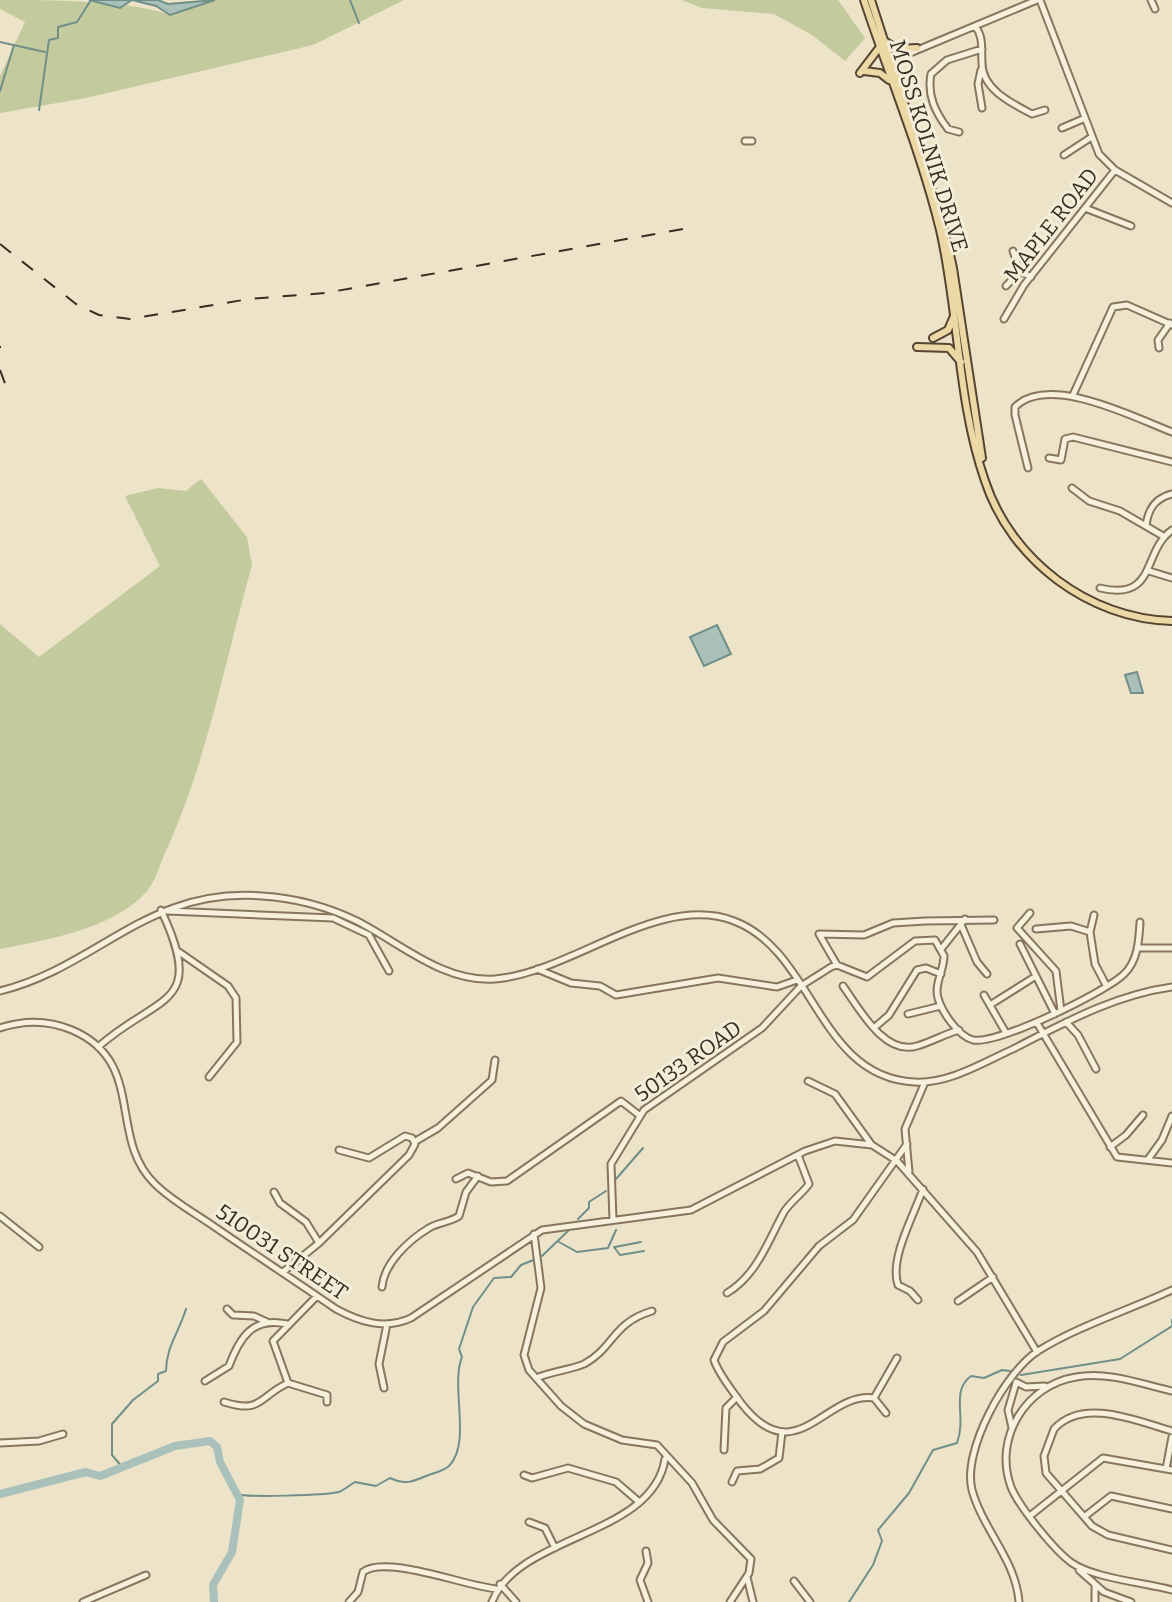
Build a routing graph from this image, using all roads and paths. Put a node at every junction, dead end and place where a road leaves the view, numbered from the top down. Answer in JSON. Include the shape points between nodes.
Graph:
{"nodes":[{"id":1,"x":864,"y":0,"type":"edge"},
{"id":2,"x":871,"y":0,"type":"edge"},
{"id":3,"x":1039,"y":0,"type":"edge"},
{"id":4,"x":1151,"y":0,"type":"edge"},
{"id":5,"x":1155,"y":9,"type":"dead end"},
{"id":6,"x":975,"y":26,"type":"junction"},
{"id":7,"x":884,"y":39,"type":"junction"},
{"id":8,"x":879,"y":48,"type":"junction"},
{"id":9,"x":917,"y":48,"type":"junction"},
{"id":10,"x":982,"y":49,"type":"junction"},
{"id":11,"x":891,"y":61,"type":"junction"},
{"id":12,"x":982,"y":65,"type":"junction"},
{"id":13,"x":894,"y":87,"type":"junction"},
{"id":14,"x":982,"y":108,"type":"dead end"},
{"id":15,"x":1045,"y":110,"type":"dead end"},
{"id":16,"x":1083,"y":119,"type":"junction"},
{"id":17,"x":1062,"y":128,"type":"dead end"},
{"id":18,"x":959,"y":132,"type":"dead end"},
{"id":19,"x":1090,"y":138,"type":"junction"},
{"id":20,"x":1064,"y":155,"type":"dead end"},
{"id":21,"x":1115,"y":170,"type":"junction"},
{"id":22,"x":1172,"y":203,"type":"edge"},
{"id":23,"x":1085,"y":208,"type":"junction"},
{"id":24,"x":1131,"y":226,"type":"dead end"},
{"id":25,"x":1013,"y":251,"type":"dead end"},
{"id":26,"x":1020,"y":271,"type":"junction"},
{"id":27,"x":1031,"y":277,"type":"junction"},
{"id":28,"x":1006,"y":286,"type":"dead end"},
{"id":29,"x":955,"y":311,"type":"junction"},
{"id":30,"x":1004,"y":319,"type":"dead end"},
{"id":31,"x":1171,"y":324,"type":"edge"},
{"id":32,"x":933,"y":338,"type":"dead end"},
{"id":33,"x":917,"y":347,"type":"dead end"},
{"id":34,"x":1159,"y":348,"type":"dead end"},
{"id":35,"x":963,"y":365,"type":"junction"},
{"id":36,"x":1073,"y":395,"type":"junction"},
{"id":37,"x":1172,"y":432,"type":"edge"},
{"id":38,"x":1049,"y":458,"type":"dead end"},
{"id":39,"x":1172,"y":462,"type":"edge"},
{"id":40,"x":1028,"y":468,"type":"dead end"},
{"id":41,"x":1072,"y":488,"type":"dead end"},
{"id":42,"x":990,"y":492,"type":"junction"},
{"id":43,"x":1172,"y":494,"type":"edge"},
{"id":44,"x":1146,"y":526,"type":"junction"},
{"id":45,"x":1172,"y":530,"type":"edge"},
{"id":46,"x":1163,"y":536,"type":"junction"},
{"id":47,"x":1149,"y":571,"type":"junction"},
{"id":48,"x":1172,"y":578,"type":"edge"},
{"id":49,"x":1100,"y":588,"type":"dead end"},
{"id":50,"x":1172,"y":621,"type":"edge"},
{"id":51,"x":162,"y":912,"type":"junction"},
{"id":52,"x":1030,"y":913,"type":"dead end"},
{"id":53,"x":1094,"y":915,"type":"dead end"},
{"id":54,"x":965,"y":919,"type":"junction"},
{"id":55,"x":994,"y":920,"type":"dead end"},
{"id":56,"x":1140,"y":922,"type":"dead end"},
{"id":57,"x":962,"y":927,"type":"junction"},
{"id":58,"x":1036,"y":929,"type":"dead end"},
{"id":59,"x":1090,"y":932,"type":"junction"},
{"id":60,"x":1020,"y":944,"type":"dead end"},
{"id":61,"x":942,"y":948,"type":"junction"},
{"id":62,"x":1137,"y":948,"type":"junction"},
{"id":63,"x":1172,"y":948,"type":"edge"},
{"id":64,"x":178,"y":952,"type":"junction"},
{"id":65,"x":837,"y":965,"type":"junction"},
{"id":66,"x":537,"y":969,"type":"junction"},
{"id":67,"x":389,"y":971,"type":"dead end"},
{"id":68,"x":941,"y":974,"type":"junction"},
{"id":69,"x":987,"y":974,"type":"dead end"},
{"id":70,"x":1036,"y":975,"type":"junction"},
{"id":71,"x":799,"y":983,"type":"junction"},
{"id":72,"x":1106,"y":985,"type":"junction"},
{"id":73,"x":843,"y":986,"type":"dead end"},
{"id":74,"x":1172,"y":987,"type":"edge"},
{"id":75,"x":0,"y":991,"type":"edge"},
{"id":76,"x":984,"y":995,"type":"dead end"},
{"id":77,"x":990,"y":1005,"type":"junction"},
{"id":78,"x":941,"y":1006,"type":"junction"},
{"id":79,"x":1058,"y":1012,"type":"junction"},
{"id":80,"x":908,"y":1014,"type":"dead end"},
{"id":81,"x":1066,"y":1022,"type":"junction"},
{"id":82,"x":1037,"y":1023,"type":"junction"},
{"id":83,"x":875,"y":1027,"type":"junction"},
{"id":84,"x":0,"y":1028,"type":"edge"},
{"id":85,"x":959,"y":1030,"type":"junction"},
{"id":86,"x":1006,"y":1033,"type":"junction"},
{"id":87,"x":1044,"y":1033,"type":"junction"},
{"id":88,"x":98,"y":1047,"type":"junction"},
{"id":89,"x":495,"y":1060,"type":"dead end"},
{"id":90,"x":1096,"y":1069,"type":"dead end"},
{"id":91,"x":209,"y":1077,"type":"dead end"},
{"id":92,"x":808,"y":1081,"type":"dead end"},
{"id":93,"x":925,"y":1082,"type":"junction"},
{"id":94,"x":639,"y":1115,"type":"junction"},
{"id":95,"x":1143,"y":1115,"type":"dead end"},
{"id":96,"x":1172,"y":1116,"type":"edge"},
{"id":97,"x":414,"y":1142,"type":"junction"},
{"id":98,"x":907,"y":1144,"type":"junction"},
{"id":99,"x":872,"y":1145,"type":"junction"},
{"id":100,"x":1110,"y":1147,"type":"junction"},
{"id":101,"x":339,"y":1150,"type":"dead end"},
{"id":102,"x":798,"y":1155,"type":"junction"},
{"id":103,"x":1149,"y":1158,"type":"junction"},
{"id":104,"x":897,"y":1161,"type":"junction"},
{"id":105,"x":1172,"y":1163,"type":"edge"},
{"id":106,"x":909,"y":1173,"type":"junction"},
{"id":107,"x":478,"y":1176,"type":"junction"},
{"id":108,"x":456,"y":1179,"type":"dead end"},
{"id":109,"x":923,"y":1189,"type":"junction"},
{"id":110,"x":274,"y":1192,"type":"dead end"},
{"id":111,"x":2,"y":1217,"type":"edge"},
{"id":112,"x":613,"y":1220,"type":"junction"},
{"id":113,"x":534,"y":1234,"type":"junction"},
{"id":114,"x":319,"y":1243,"type":"junction"},
{"id":115,"x":39,"y":1247,"type":"dead end"},
{"id":116,"x":283,"y":1272,"type":"junction"},
{"id":117,"x":993,"y":1277,"type":"junction"},
{"id":118,"x":382,"y":1287,"type":"dead end"},
{"id":119,"x":1172,"y":1290,"type":"edge"},
{"id":120,"x":727,"y":1293,"type":"dead end"},
{"id":121,"x":317,"y":1296,"type":"junction"},
{"id":122,"x":918,"y":1300,"type":"dead end"},
{"id":123,"x":958,"y":1301,"type":"dead end"},
{"id":124,"x":227,"y":1309,"type":"dead end"},
{"id":125,"x":652,"y":1311,"type":"dead end"},
{"id":126,"x":268,"y":1322,"type":"junction"},
{"id":127,"x":288,"y":1324,"type":"junction"},
{"id":128,"x":387,"y":1324,"type":"junction"},
{"id":129,"x":1037,"y":1352,"type":"junction"},
{"id":130,"x":897,"y":1358,"type":"dead end"},
{"id":131,"x":536,"y":1378,"type":"junction"},
{"id":132,"x":205,"y":1381,"type":"dead end"},
{"id":133,"x":1014,"y":1381,"type":"junction"},
{"id":134,"x":288,"y":1383,"type":"junction"},
{"id":135,"x":1050,"y":1385,"type":"junction"},
{"id":136,"x":384,"y":1388,"type":"dead end"},
{"id":137,"x":1172,"y":1391,"type":"edge"},
{"id":138,"x":737,"y":1397,"type":"junction"},
{"id":139,"x":874,"y":1398,"type":"junction"},
{"id":140,"x":224,"y":1402,"type":"dead end"},
{"id":141,"x":327,"y":1402,"type":"dead end"},
{"id":142,"x":886,"y":1413,"type":"dead end"},
{"id":143,"x":1012,"y":1428,"type":"junction"},
{"id":144,"x":782,"y":1431,"type":"junction"},
{"id":145,"x":1172,"y":1431,"type":"edge"},
{"id":146,"x":63,"y":1434,"type":"dead end"},
{"id":147,"x":1172,"y":1437,"type":"edge"},
{"id":148,"x":0,"y":1443,"type":"edge"},
{"id":149,"x":724,"y":1450,"type":"dead end"},
{"id":150,"x":666,"y":1458,"type":"junction"},
{"id":151,"x":1169,"y":1470,"type":"edge"},
{"id":152,"x":524,"y":1475,"type":"dead end"},
{"id":153,"x":732,"y":1482,"type":"dead end"},
{"id":154,"x":1060,"y":1491,"type":"junction"},
{"id":155,"x":638,"y":1501,"type":"junction"},
{"id":156,"x":1172,"y":1509,"type":"edge"},
{"id":157,"x":1031,"y":1515,"type":"junction"},
{"id":158,"x":1084,"y":1517,"type":"junction"},
{"id":159,"x":529,"y":1522,"type":"dead end"},
{"id":160,"x":555,"y":1548,"type":"junction"},
{"id":161,"x":1172,"y":1550,"type":"edge"},
{"id":162,"x":646,"y":1551,"type":"dead end"},
{"id":163,"x":1072,"y":1564,"type":"junction"},
{"id":164,"x":146,"y":1575,"type":"dead end"},
{"id":165,"x":747,"y":1577,"type":"junction"},
{"id":166,"x":794,"y":1581,"type":"dead end"},
{"id":167,"x":1095,"y":1584,"type":"junction"},
{"id":168,"x":499,"y":1587,"type":"junction"},
{"id":169,"x":1172,"y":1590,"type":"edge"},
{"id":170,"x":88,"y":1601,"type":"edge"},
{"id":171,"x":349,"y":1602,"type":"edge"},
{"id":172,"x":492,"y":1602,"type":"edge"},
{"id":173,"x":516,"y":1602,"type":"edge"},
{"id":174,"x":648,"y":1602,"type":"edge"},
{"id":175,"x":730,"y":1602,"type":"edge"},
{"id":176,"x":753,"y":1602,"type":"edge"},
{"id":177,"x":810,"y":1602,"type":"edge"},
{"id":178,"x":1019,"y":1602,"type":"edge"},
{"id":179,"x":1095,"y":1602,"type":"edge"},
{"id":180,"x":1131,"y":1602,"type":"edge"}],
"edges":[{"from":1,"to":8,"type":"main road","name":"MOSS KOLNIK DRIVE"},
{"from":2,"to":7,"type":"main road","name":"MOSS KOLNIK DRIVE"},
{"from":3,"to":6,"type":"street"},
{"from":3,"to":16,"type":"street"},
{"from":4,"to":5,"type":"street"},
{"from":6,"to":9,"type":"street"},
{"from":6,"to":10,"type":"street"},
{"from":7,"to":9,"type":"main road","via":[[897,49]]},
{"from":7,"to":11,"type":"main road","name":"MOSS KOLNIK DRIVE"},
{"from":8,"to":13,"type":"main road","name":"MOSS KOLNIK DRIVE"},
{"from":8,"to":13,"type":"main road","via":[[862,72],[884,75]]},
{"from":9,"to":11,"type":"street"},
{"from":10,"to":12,"type":"street"},
{"from":10,"to":18,"type":"street","via":[[947,60],[931,74],[930,95],[937,112],[948,129]]},
{"from":11,"to":42,"type":"main road","name":"MOSS KOLNIK DRIVE","via":[[953,268]]},
{"from":12,"to":14,"type":"street"},
{"from":12,"to":15,"type":"street","via":[[992,88],[1032,114]]},
{"from":13,"to":29,"type":"main road","name":"MOSS KOLNIK DRIVE","via":[[937,218]]},
{"from":16,"to":17,"type":"street"},
{"from":16,"to":19,"type":"street"},
{"from":19,"to":20,"type":"street"},
{"from":19,"to":21,"type":"street"},
{"from":21,"to":22,"type":"street"},
{"from":21,"to":23,"type":"street","name":"MAPLE ROAD"},
{"from":23,"to":24,"type":"street"},
{"from":23,"to":27,"type":"street","name":"MAPLE ROAD"},
{"from":25,"to":26,"type":"street"},
{"from":26,"to":27,"type":"street"},
{"from":26,"to":28,"type":"street"},
{"from":27,"to":30,"type":"street","name":"MAPLE ROAD"},
{"from":29,"to":32,"type":"main road","via":[[948,330]]},
{"from":29,"to":35,"type":"main road","name":"MOSS KOLNIK DRIVE"},
{"from":31,"to":34,"type":"street","via":[[1158,340]]},
{"from":31,"to":36,"type":"street","via":[[1127,305],[1113,307]]},
{"from":33,"to":35,"type":"main road","via":[[949,348]]},
{"from":35,"to":42,"type":"main road","name":"MOSS KOLNIK DRIVE","via":[[976,452]]},
{"from":36,"to":37,"type":"street"},
{"from":36,"to":40,"type":"street","via":[[1022,401],[1015,407]]},
{"from":38,"to":39,"type":"street","via":[[1061,460],[1065,439],[1073,437]]},
{"from":41,"to":44,"type":"street"},
{"from":42,"to":50,"type":"main road","name":"MOSS KOLNIK DRIVE","via":[[1027,552],[1059,582],[1113,610]]},
{"from":43,"to":44,"type":"street","via":[[1150,509]]},
{"from":44,"to":46,"type":"street"},
{"from":45,"to":46,"type":"street"},
{"from":46,"to":47,"type":"street"},
{"from":47,"to":48,"type":"street"},
{"from":47,"to":49,"type":"street","via":[[1126,590]]},
{"from":51,"to":64,"type":"street"},
{"from":51,"to":66,"type":"street","via":[[226,896],[290,899],[353,919],[465,977],[497,979]]},
{"from":51,"to":67,"type":"street","via":[[333,918],[369,935]]},
{"from":51,"to":75,"type":"street","via":[[41,976]]},
{"from":52,"to":79,"type":"street","via":[[1017,928],[1056,971]]},
{"from":53,"to":59,"type":"street"},
{"from":54,"to":55,"type":"street"},
{"from":54,"to":57,"type":"street"},
{"from":54,"to":65,"type":"street","via":[[893,923],[864,935],[818,936]]},
{"from":56,"to":62,"type":"street"},
{"from":57,"to":61,"type":"street"},
{"from":57,"to":69,"type":"street"},
{"from":58,"to":59,"type":"street","via":[[1071,926]]},
{"from":59,"to":72,"type":"street","via":[[1095,964]]},
{"from":60,"to":70,"type":"street"},
{"from":61,"to":65,"type":"street","via":[[931,939],[918,939],[867,977]]},
{"from":61,"to":68,"type":"street"},
{"from":62,"to":63,"type":"street"},
{"from":62,"to":72,"type":"street","via":[[1126,972]]},
{"from":64,"to":88,"type":"street","via":[[181,974],[174,993]]},
{"from":64,"to":91,"type":"street","via":[[234,992],[237,1040]]},
{"from":65,"to":71,"type":"street"},
{"from":66,"to":71,"type":"street","via":[[616,995],[707,979],[777,987]]},
{"from":66,"to":71,"type":"street","via":[[668,920],[707,914],[736,921],[762,937]]},
{"from":68,"to":78,"type":"street"},
{"from":68,"to":83,"type":"street","via":[[917,970],[889,1015]]},
{"from":70,"to":77,"type":"street"},
{"from":70,"to":79,"type":"street"},
{"from":71,"to":93,"type":"street","via":[[856,1060],[883,1076]]},
{"from":71,"to":94,"type":"street","name":"50133 ROAD","via":[[762,1028]]},
{"from":72,"to":79,"type":"street"},
{"from":73,"to":83,"type":"street"},
{"from":74,"to":81,"type":"street","via":[[1109,1003]]},
{"from":76,"to":77,"type":"street"},
{"from":77,"to":86,"type":"street"},
{"from":78,"to":80,"type":"street"},
{"from":78,"to":85,"type":"street"},
{"from":79,"to":82,"type":"street"},
{"from":81,"to":87,"type":"street"},
{"from":81,"to":90,"type":"street"},
{"from":82,"to":86,"type":"street"},
{"from":82,"to":87,"type":"street"},
{"from":83,"to":85,"type":"street","via":[[887,1041],[906,1047]]},
{"from":84,"to":88,"type":"street","name":"510031 STREET","via":[[45,1022],[73,1030]]},
{"from":85,"to":86,"type":"street","via":[[978,1040]]},
{"from":87,"to":93,"type":"street","via":[[965,1071]]},
{"from":87,"to":100,"type":"street"},
{"from":88,"to":116,"type":"street","name":"510031 STREET","via":[[121,1081],[132,1146],[150,1180]]},
{"from":89,"to":97,"type":"street","via":[[492,1080]]},
{"from":92,"to":99,"type":"street","via":[[835,1094]]},
{"from":93,"to":98,"type":"street","via":[[907,1124]]},
{"from":94,"to":107,"type":"street","via":[[621,1101],[503,1182]]},
{"from":94,"to":112,"type":"street","name":"50133 ROAD","via":[[610,1166]]},
{"from":95,"to":100,"type":"street"},
{"from":96,"to":103,"type":"street"},
{"from":97,"to":101,"type":"street","via":[[405,1136],[369,1158]]},
{"from":97,"to":114,"type":"street","via":[[409,1155]]},
{"from":98,"to":104,"type":"street"},
{"from":98,"to":106,"type":"street"},
{"from":99,"to":102,"type":"street","via":[[835,1141]]},
{"from":99,"to":104,"type":"street"},
{"from":100,"to":103,"type":"street","via":[[1120,1159]]},
{"from":102,"to":112,"type":"street","via":[[691,1210]]},
{"from":102,"to":120,"type":"street","via":[[809,1184],[786,1209],[769,1235],[767,1249],[744,1280]]},
{"from":103,"to":105,"type":"street"},
{"from":104,"to":106,"type":"street"},
{"from":104,"to":138,"type":"street","via":[[853,1220],[819,1246],[770,1304],[717,1350],[716,1366]]},
{"from":106,"to":109,"type":"street"},
{"from":107,"to":108,"type":"street"},
{"from":107,"to":118,"type":"street","via":[[459,1216],[429,1228],[407,1246],[387,1268]]},
{"from":109,"to":117,"type":"street"},
{"from":109,"to":122,"type":"street","via":[[896,1279]]},
{"from":110,"to":114,"type":"street","via":[[306,1222]]},
{"from":111,"to":115,"type":"street"},
{"from":112,"to":113,"type":"street"},
{"from":113,"to":128,"type":"street","via":[[411,1318]]},
{"from":113,"to":131,"type":"street","via":[[541,1288],[524,1355]]},
{"from":114,"to":116,"type":"street"},
{"from":116,"to":121,"type":"street","name":"510031 STREET"},
{"from":117,"to":123,"type":"street"},
{"from":117,"to":129,"type":"street"},
{"from":119,"to":129,"type":"street"},
{"from":121,"to":127,"type":"street"},
{"from":121,"to":128,"type":"street","name":"510031 STREET","via":[[349,1316]]},
{"from":124,"to":126,"type":"street"},
{"from":125,"to":131,"type":"street","via":[[628,1321],[586,1362]]},
{"from":126,"to":127,"type":"street"},
{"from":126,"to":132,"type":"street","via":[[246,1335],[233,1350],[229,1366]]},
{"from":127,"to":134,"type":"street","via":[[273,1341]]},
{"from":128,"to":136,"type":"street","via":[[379,1371]]},
{"from":129,"to":133,"type":"street"},
{"from":130,"to":139,"type":"street"},
{"from":131,"to":150,"type":"street","via":[[584,1424],[622,1440],[653,1443]]},
{"from":133,"to":135,"type":"street","via":[[1026,1387]]},
{"from":133,"to":143,"type":"street","via":[[1008,1410]]},
{"from":133,"to":178,"type":"street","via":[[977,1440],[971,1479],[984,1519],[1011,1569]]},
{"from":134,"to":140,"type":"street","via":[[256,1406]]},
{"from":134,"to":141,"type":"street","via":[[322,1391]]},
{"from":135,"to":137,"type":"street","via":[[1099,1375]]},
{"from":135,"to":143,"type":"street","via":[[1026,1403]]},
{"from":138,"to":144,"type":"street","via":[[756,1419]]},
{"from":138,"to":149,"type":"street","via":[[726,1410]]},
{"from":139,"to":142,"type":"street"},
{"from":139,"to":144,"type":"street","via":[[856,1399],[796,1432]]},
{"from":143,"to":157,"type":"street","via":[[1007,1453],[1010,1482]]},
{"from":144,"to":153,"type":"street","via":[[779,1458],[760,1469],[737,1471]]},
{"from":145,"to":154,"type":"street","via":[[1099,1413],[1069,1417],[1054,1429],[1044,1456],[1046,1473]]},
{"from":146,"to":148,"type":"street"},
{"from":147,"to":151,"type":"street"},
{"from":150,"to":155,"type":"street","via":[[660,1477]]},
{"from":150,"to":165,"type":"street","via":[[692,1483],[713,1520],[749,1555]]},
{"from":151,"to":154,"type":"street","via":[[1103,1458]]},
{"from":152,"to":155,"type":"street","via":[[532,1478],[568,1468],[616,1482]]},
{"from":154,"to":157,"type":"street"},
{"from":154,"to":158,"type":"street"},
{"from":155,"to":160,"type":"street","via":[[601,1527]]},
{"from":156,"to":158,"type":"street","via":[[1111,1496]]},
{"from":157,"to":163,"type":"street"},
{"from":158,"to":161,"type":"street","via":[[1102,1533]]},
{"from":159,"to":160,"type":"street","via":[[545,1528]]},
{"from":160,"to":168,"type":"street"},
{"from":162,"to":174,"type":"street","via":[[648,1563],[640,1580]]},
{"from":163,"to":167,"type":"street"},
{"from":163,"to":169,"type":"street"},
{"from":164,"to":170,"type":"street"},
{"from":165,"to":175,"type":"street"},
{"from":165,"to":176,"type":"street"},
{"from":166,"to":177,"type":"street"},
{"from":167,"to":179,"type":"street"},
{"from":167,"to":180,"type":"street"},
{"from":168,"to":171,"type":"street","via":[[372,1567],[363,1572]]},
{"from":168,"to":172,"type":"street"},
{"from":168,"to":173,"type":"street"}]}
